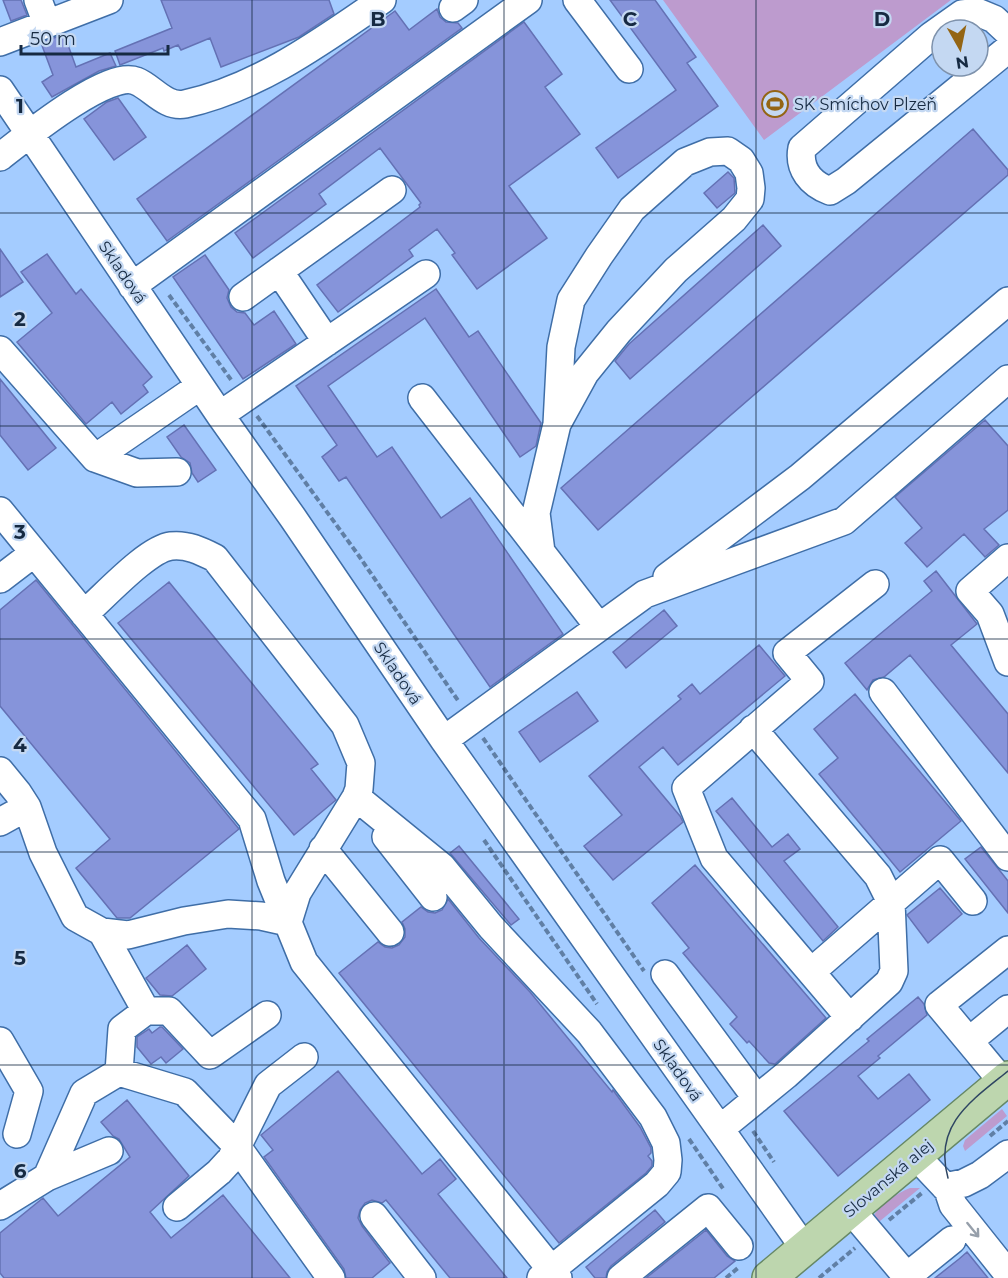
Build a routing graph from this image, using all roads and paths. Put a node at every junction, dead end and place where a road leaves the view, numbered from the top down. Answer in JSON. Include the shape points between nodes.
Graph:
{"nodes":[{"id":1,"x":107,"y":0,"type":"edge"},
{"id":2,"x":382,"y":0,"type":"edge"},
{"id":3,"x":528,"y":0,"type":"edge"},
{"id":4,"x":577,"y":0,"type":"edge"},
{"id":5,"x":43,"y":12,"type":"edge"},
{"id":6,"x":1008,"y":32,"type":"edge"},
{"id":7,"x":0,"y":42,"type":"edge"},
{"id":8,"x":1008,"y":49,"type":"edge"},
{"id":9,"x":629,"y":69,"type":"dead end"},
{"id":10,"x":0,"y":90,"type":"edge"},
{"id":11,"x":30,"y":134,"type":"junction"},
{"id":12,"x":0,"y":158,"type":"edge"},
{"id":13,"x":392,"y":190,"type":"dead end"},
{"id":14,"x":279,"y":272,"type":"junction"},
{"id":15,"x":426,"y":274,"type":"dead end"},
{"id":16,"x":142,"y":279,"type":"junction"},
{"id":17,"x":243,"y":297,"type":"dead end"},
{"id":18,"x":1008,"y":301,"type":"edge"},
{"id":19,"x":327,"y":342,"type":"junction"},
{"id":20,"x":0,"y":350,"type":"edge"},
{"id":21,"x":1008,"y":379,"type":"edge"},
{"id":22,"x":200,"y":386,"type":"junction"},
{"id":23,"x":244,"y":398,"type":"junction"},
{"id":24,"x":422,"y":398,"type":"dead end"},
{"id":25,"x":220,"y":415,"type":"junction"},
{"id":26,"x":557,"y":424,"type":"junction"},
{"id":27,"x":95,"y":458,"type":"junction"},
{"id":28,"x":177,"y":472,"type":"dead end"},
{"id":29,"x":0,"y":511,"type":"edge"},
{"id":30,"x":541,"y":552,"type":"junction"},
{"id":31,"x":34,"y":553,"type":"junction"},
{"id":32,"x":1008,"y":558,"type":"edge"},
{"id":33,"x":0,"y":579,"type":"edge"},
{"id":34,"x":875,"y":584,"type":"dead end"},
{"id":35,"x":645,"y":594,"type":"junction"},
{"id":36,"x":84,"y":614,"type":"junction"},
{"id":37,"x":599,"y":627,"type":"junction"},
{"id":38,"x":1008,"y":662,"type":"edge"},
{"id":39,"x":883,"y":692,"type":"dead end"},
{"id":40,"x":472,"y":721,"type":"junction"},
{"id":41,"x":753,"y":729,"type":"junction"},
{"id":42,"x":444,"y":740,"type":"junction"},
{"id":43,"x":0,"y":771,"type":"edge"},
{"id":44,"x":356,"y":797,"type":"junction"},
{"id":45,"x":27,"y":807,"type":"junction"},
{"id":46,"x":0,"y":822,"type":"edge"},
{"id":47,"x":323,"y":849,"type":"junction"},
{"id":48,"x":1008,"y":857,"type":"edge"},
{"id":49,"x":433,"y":897,"type":"dead end"},
{"id":50,"x":891,"y":902,"type":"junction"},
{"id":51,"x":973,"y":902,"type":"dead end"},
{"id":52,"x":288,"y":922,"type":"junction"},
{"id":53,"x":102,"y":932,"type":"junction"},
{"id":54,"x":390,"y":932,"type":"dead end"},
{"id":55,"x":1008,"y":950,"type":"edge"},
{"id":56,"x":811,"y":972,"type":"junction"},
{"id":57,"x":656,"y":975,"type":"joint"},
{"id":58,"x":1008,"y":1009,"type":"edge"},
{"id":59,"x":146,"y":1011,"type":"junction"},
{"id":60,"x":267,"y":1015,"type":"dead end"},
{"id":61,"x":850,"y":1018,"type":"junction"},
{"id":62,"x":0,"y":1041,"type":"edge"},
{"id":63,"x":969,"y":1041,"type":"junction"},
{"id":64,"x":304,"y":1057,"type":"dead end"},
{"id":65,"x":119,"y":1072,"type":"junction"},
{"id":66,"x":1005,"y":1080,"type":"edge"},
{"id":67,"x":739,"y":1113,"type":"junction"},
{"id":68,"x":17,"y":1134,"type":"dead end"},
{"id":69,"x":236,"y":1145,"type":"junction"},
{"id":70,"x":109,"y":1151,"type":"dead end"},
{"id":71,"x":1008,"y":1154,"type":"edge"},
{"id":72,"x":915,"y":1155,"type":"junction"},
{"id":73,"x":781,"y":1172,"type":"dead end"},
{"id":74,"x":47,"y":1177,"type":"junction"},
{"id":75,"x":945,"y":1187,"type":"junction"},
{"id":76,"x":0,"y":1206,"type":"edge"},
{"id":77,"x":177,"y":1207,"type":"dead end"},
{"id":78,"x":850,"y":1209,"type":"junction"},
{"id":79,"x":374,"y":1216,"type":"dead end"},
{"id":80,"x":872,"y":1235,"type":"junction"},
{"id":81,"x":952,"y":1240,"type":"dead end"},
{"id":82,"x":739,"y":1246,"type":"dead end"},
{"id":83,"x":805,"y":1249,"type":"junction"},
{"id":84,"x":1008,"y":1274,"type":"edge"},
{"id":85,"x":550,"y":1275,"type":"edge"},
{"id":86,"x":773,"y":1277,"type":"edge"},
{"id":87,"x":331,"y":1278,"type":"edge"},
{"id":88,"x":422,"y":1278,"type":"edge"},
{"id":89,"x":621,"y":1278,"type":"edge"},
{"id":90,"x":819,"y":1278,"type":"edge"},
{"id":91,"x":907,"y":1278,"type":"edge"}],
"edges":[{"from":1,"to":5,"type":"street"},
{"from":2,"to":11,"type":"street","via":[[310,49],[229,92],[181,105],[159,98],[135,80],[114,81],[61,110]]},
{"from":3,"to":16,"type":"street"},
{"from":4,"to":9,"type":"street"},
{"from":5,"to":7,"type":"street"},
{"from":6,"to":8,"type":"street","via":[[994,19],[977,12],[962,14],[931,36],[802,148],[800,158],[807,176],[818,187],[830,191],[846,181]]},
{"from":10,"to":11,"type":"street","name":"Skladová"},
{"from":11,"to":12,"type":"street"},
{"from":11,"to":16,"type":"street","name":"Skladová"},
{"from":13,"to":14,"type":"street"},
{"from":14,"to":17,"type":"street"},
{"from":14,"to":19,"type":"street"},
{"from":15,"to":19,"type":"street"},
{"from":16,"to":22,"type":"street","name":"Skladová"},
{"from":16,"to":23,"type":"path"},
{"from":18,"to":35,"type":"street","via":[[800,477]]},
{"from":19,"to":23,"type":"street"},
{"from":20,"to":27,"type":"street"},
{"from":21,"to":35,"type":"street","via":[[844,521]]},
{"from":22,"to":25,"type":"street","name":"Skladová"},
{"from":22,"to":27,"type":"street"},
{"from":23,"to":25,"type":"street"},
{"from":23,"to":40,"type":"path"},
{"from":24,"to":30,"type":"street"},
{"from":25,"to":42,"type":"street","name":"Skladová"},
{"from":26,"to":26,"type":"street","via":[[585,373],[619,331],[750,199],[749,173],[741,160],[728,151],[710,152],[685,162],[632,209],[593,265],[572,300],[561,347]]},
{"from":26,"to":30,"type":"street","via":[[536,513]]},
{"from":27,"to":28,"type":"street","via":[[137,473]]},
{"from":29,"to":31,"type":"street"},
{"from":30,"to":37,"type":"street"},
{"from":31,"to":33,"type":"street"},
{"from":31,"to":36,"type":"street"},
{"from":32,"to":38,"type":"street","via":[[970,591],[990,614]]},
{"from":34,"to":41,"type":"street","via":[[787,654],[810,681]]},
{"from":35,"to":37,"type":"street"},
{"from":36,"to":44,"type":"street","via":[[151,554],[171,546],[196,548],[215,558],[345,725],[361,763]]},
{"from":36,"to":52,"type":"street","via":[[252,819]]},
{"from":37,"to":40,"type":"street"},
{"from":39,"to":48,"type":"street"},
{"from":40,"to":42,"type":"street"},
{"from":40,"to":57,"type":"path"},
{"from":41,"to":50,"type":"street","via":[[878,876]]},
{"from":41,"to":56,"type":"street","via":[[686,788],[714,858]]},
{"from":42,"to":67,"type":"street","name":"Skladová"},
{"from":43,"to":45,"type":"street"},
{"from":44,"to":47,"type":"street"},
{"from":44,"to":49,"type":"street"},
{"from":44,"to":85,"type":"street","via":[[442,867],[491,927],[589,1032],[654,1117],[666,1143],[667,1172],[657,1184]]},
{"from":45,"to":46,"type":"street"},
{"from":45,"to":53,"type":"street","via":[[43,853],[75,917]]},
{"from":47,"to":52,"type":"street","via":[[297,893]]},
{"from":47,"to":54,"type":"street"},
{"from":50,"to":51,"type":"street","via":[[940,860]]},
{"from":50,"to":56,"type":"street"},
{"from":50,"to":61,"type":"street","via":[[894,971],[889,982]]},
{"from":52,"to":53,"type":"street","via":[[228,914],[128,935]]},
{"from":52,"to":85,"type":"street","via":[[304,963]]},
{"from":53,"to":59,"type":"street"},
{"from":55,"to":63,"type":"street","via":[[939,1005]]},
{"from":56,"to":61,"type":"street"},
{"from":57,"to":67,"type":"street"},
{"from":58,"to":63,"type":"street"},
{"from":59,"to":60,"type":"street","via":[[169,1011],[210,1055]]},
{"from":59,"to":65,"type":"street","via":[[122,1029]]},
{"from":61,"to":67,"type":"street"},
{"from":62,"to":68,"type":"street","via":[[29,1091]]},
{"from":63,"to":66,"type":"street"},
{"from":64,"to":69,"type":"street","via":[[268,1085]]},
{"from":65,"to":69,"type":"street","via":[[185,1092]]},
{"from":65,"to":74,"type":"street","via":[[84,1094]]},
{"from":66,"to":72,"type":"main road","name":"Slovanská alej"},
{"from":67,"to":73,"type":"path"},
{"from":67,"to":83,"type":"street","name":"Skladová"},
{"from":69,"to":77,"type":"street","via":[[231,1159],[219,1172]]},
{"from":69,"to":87,"type":"street"},
{"from":70,"to":74,"type":"street"},
{"from":71,"to":75,"type":"street","via":[[964,1184]]},
{"from":72,"to":75,"type":"street"},
{"from":72,"to":78,"type":"main road","name":"Slovanská alej"},
{"from":74,"to":76,"type":"street"},
{"from":75,"to":84,"type":"street","one_way":true,"via":[[952,1205]]},
{"from":78,"to":80,"type":"street"},
{"from":78,"to":83,"type":"main road","name":"Slovanská alej"},
{"from":79,"to":88,"type":"street"},
{"from":80,"to":90,"type":"path"},
{"from":80,"to":91,"type":"street"},
{"from":81,"to":91,"type":"street"},
{"from":82,"to":89,"type":"street","via":[[708,1208]]},
{"from":83,"to":86,"type":"main road","name":"Slovanská alej"}]}
